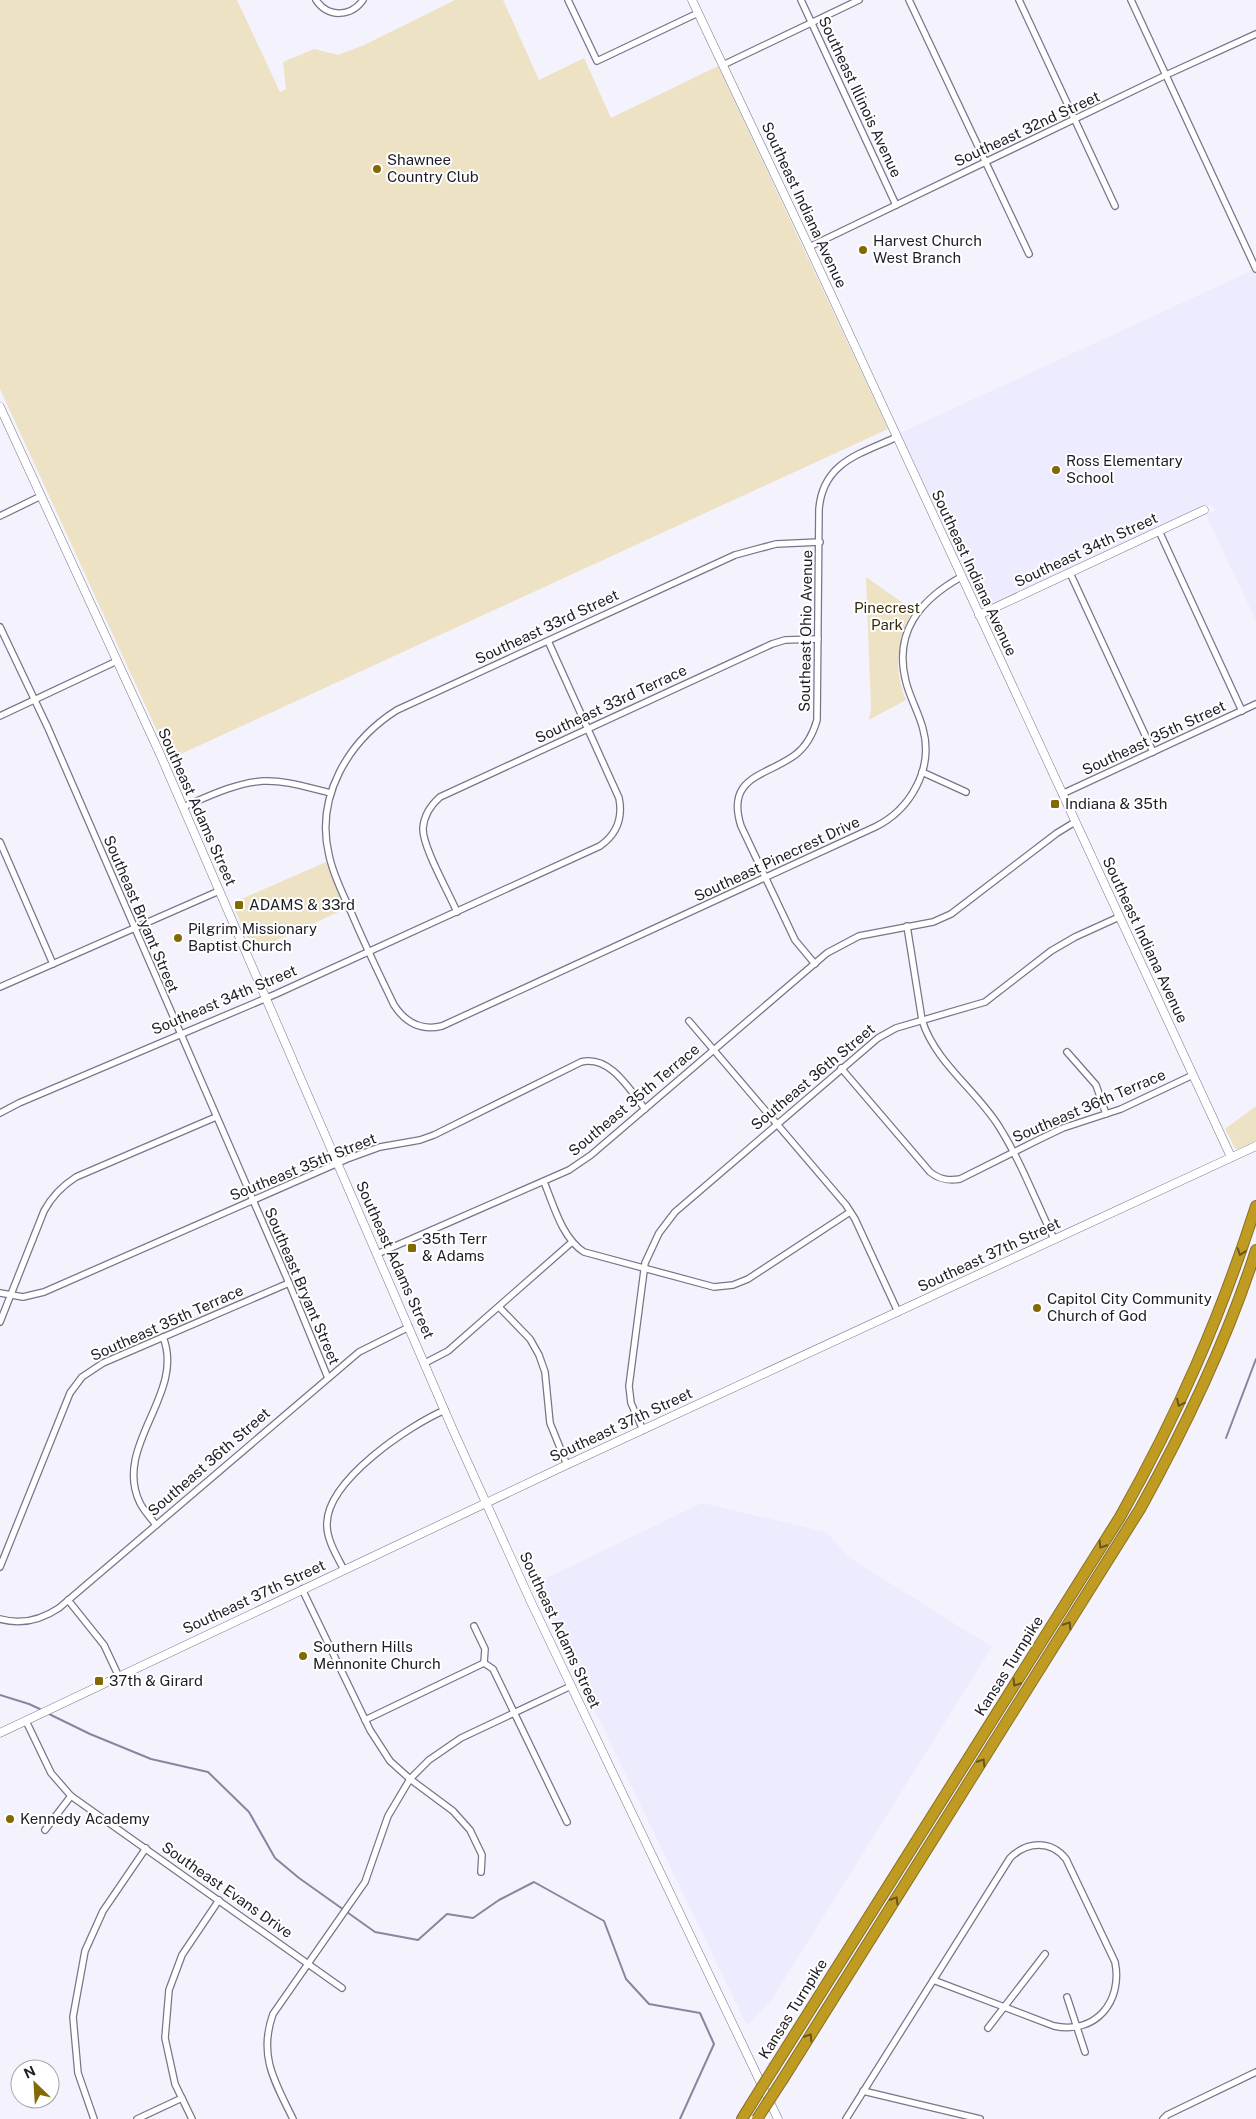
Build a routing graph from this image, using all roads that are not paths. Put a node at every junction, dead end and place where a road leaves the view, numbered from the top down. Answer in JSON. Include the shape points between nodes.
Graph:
{"nodes":[{"id":1,"x":316,"y":0,"type":"edge"},
{"id":2,"x":363,"y":0,"type":"edge"},
{"id":3,"x":568,"y":0,"type":"edge"},
{"id":4,"x":692,"y":0,"type":"edge"},
{"id":5,"x":800,"y":0,"type":"edge"},
{"id":6,"x":859,"y":0,"type":"edge"},
{"id":7,"x":909,"y":0,"type":"edge"},
{"id":8,"x":1019,"y":0,"type":"edge"},
{"id":9,"x":1131,"y":0,"type":"edge"},
{"id":10,"x":698,"y":13,"type":"junction"},
{"id":11,"x":811,"y":22,"type":"junction"},
{"id":12,"x":1256,"y":34,"type":"edge"},
{"id":13,"x":723,"y":65,"type":"junction"},
{"id":14,"x":1166,"y":75,"type":"junction"},
{"id":15,"x":1075,"y":120,"type":"junction"},
{"id":16,"x":986,"y":162,"type":"junction"},
{"id":17,"x":896,"y":204,"type":"junction"},
{"id":18,"x":1115,"y":206,"type":"dead end"},
{"id":19,"x":809,"y":246,"type":"junction"},
{"id":20,"x":1029,"y":254,"type":"dead end"},
{"id":21,"x":1256,"y":269,"type":"edge"},
{"id":22,"x":0,"y":407,"type":"edge"},
{"id":23,"x":897,"y":437,"type":"junction"},
{"id":24,"x":41,"y":496,"type":"junction"},
{"id":25,"x":1204,"y":510,"type":"dead end"},
{"id":26,"x":0,"y":516,"type":"edge"},
{"id":27,"x":1159,"y":530,"type":"junction"},
{"id":28,"x":820,"y":542,"type":"junction"},
{"id":29,"x":1070,"y":573,"type":"junction"},
{"id":30,"x":961,"y":577,"type":"junction"},
{"id":31,"x":979,"y":615,"type":"junction"},
{"id":32,"x":0,"y":627,"type":"edge"},
{"id":33,"x":818,"y":639,"type":"junction"},
{"id":34,"x":548,"y":641,"type":"junction"},
{"id":35,"x":117,"y":661,"type":"junction"},
{"id":36,"x":34,"y":700,"type":"junction"},
{"id":37,"x":1256,"y":704,"type":"edge"},
{"id":38,"x":1242,"y":710,"type":"junction"},
{"id":39,"x":0,"y":716,"type":"edge"},
{"id":40,"x":588,"y":729,"type":"junction"},
{"id":41,"x":1153,"y":752,"type":"junction"},
{"id":42,"x":922,"y":772,"type":"junction"},
{"id":43,"x":966,"y":792,"type":"dead end"},
{"id":44,"x":331,"y":793,"type":"junction"},
{"id":45,"x":1062,"y":794,"type":"junction"},
{"id":46,"x":183,"y":807,"type":"junction"},
{"id":47,"x":1075,"y":822,"type":"junction"},
{"id":48,"x":0,"y":842,"type":"edge"},
{"id":49,"x":766,"y":877,"type":"junction"},
{"id":50,"x":219,"y":891,"type":"junction"},
{"id":51,"x":457,"y":912,"type":"junction"},
{"id":52,"x":1119,"y":917,"type":"junction"},
{"id":53,"x":907,"y":926,"type":"junction"},
{"id":54,"x":134,"y":929,"type":"junction"},
{"id":55,"x":368,"y":952,"type":"junction"},
{"id":56,"x":53,"y":964,"type":"junction"},
{"id":57,"x":815,"y":964,"type":"junction"},
{"id":58,"x":0,"y":987,"type":"edge"},
{"id":59,"x":266,"y":997,"type":"junction"},
{"id":60,"x":922,"y":1020,"type":"junction"},
{"id":61,"x":689,"y":1021,"type":"dead end"},
{"id":62,"x":415,"y":1025,"type":"joint"},
{"id":63,"x":179,"y":1034,"type":"junction"},
{"id":64,"x":715,"y":1050,"type":"junction"},
{"id":65,"x":1067,"y":1052,"type":"dead end"},
{"id":66,"x":842,"y":1068,"type":"junction"},
{"id":67,"x":1193,"y":1075,"type":"junction"},
{"id":68,"x":645,"y":1109,"type":"junction"},
{"id":69,"x":0,"y":1113,"type":"edge"},
{"id":70,"x":1106,"y":1114,"type":"junction"},
{"id":71,"x":216,"y":1117,"type":"junction"},
{"id":72,"x":777,"y":1123,"type":"junction"},
{"id":73,"x":1256,"y":1146,"type":"edge"},
{"id":74,"x":1014,"y":1152,"type":"junction"},
{"id":75,"x":1231,"y":1157,"type":"junction"},
{"id":76,"x":338,"y":1164,"type":"junction"},
{"id":77,"x":544,"y":1182,"type":"junction"},
{"id":78,"x":252,"y":1201,"type":"junction"},
{"id":79,"x":1256,"y":1206,"type":"edge"},
{"id":80,"x":850,"y":1212,"type":"junction"},
{"id":81,"x":1054,"y":1240,"type":"junction"},
{"id":82,"x":572,"y":1242,"type":"junction"},
{"id":83,"x":1256,"y":1250,"type":"edge"},
{"id":84,"x":377,"y":1254,"type":"junction"},
{"id":85,"x":645,"y":1270,"type":"junction"},
{"id":86,"x":289,"y":1283,"type":"junction"},
{"id":87,"x":0,"y":1293,"type":"edge"},
{"id":88,"x":10,"y":1296,"type":"junction"},
{"id":89,"x":499,"y":1307,"type":"junction"},
{"id":90,"x":898,"y":1312,"type":"junction"},
{"id":91,"x":0,"y":1322,"type":"edge"},
{"id":92,"x":409,"y":1327,"type":"junction"},
{"id":93,"x":163,"y":1337,"type":"junction"},
{"id":94,"x":425,"y":1363,"type":"junction"},
{"id":95,"x":328,"y":1378,"type":"junction"},
{"id":96,"x":445,"y":1410,"type":"junction"},
{"id":97,"x":643,"y":1430,"type":"junction"},
{"id":98,"x":567,"y":1465,"type":"junction"},
{"id":99,"x":486,"y":1503,"type":"junction"},
{"id":100,"x":156,"y":1525,"type":"junction"},
{"id":101,"x":0,"y":1567,"type":"edge"},
{"id":102,"x":344,"y":1570,"type":"junction"},
{"id":103,"x":302,"y":1589,"type":"junction"},
{"id":104,"x":68,"y":1600,"type":"junction"},
{"id":105,"x":0,"y":1619,"type":"edge"},
{"id":106,"x":474,"y":1626,"type":"dead end"},
{"id":107,"x":484,"y":1663,"type":"junction"},
{"id":108,"x":119,"y":1677,"type":"junction"},
{"id":109,"x":571,"y":1686,"type":"junction"},
{"id":110,"x":515,"y":1713,"type":"junction"},
{"id":111,"x":28,"y":1720,"type":"junction"},
{"id":112,"x":365,"y":1720,"type":"junction"},
{"id":113,"x":0,"y":1733,"type":"edge"},
{"id":114,"x":410,"y":1780,"type":"junction"},
{"id":115,"x":71,"y":1796,"type":"junction"},
{"id":116,"x":567,"y":1822,"type":"dead end"},
{"id":117,"x":46,"y":1830,"type":"dead end"},
{"id":118,"x":146,"y":1848,"type":"junction"},
{"id":119,"x":481,"y":1872,"type":"dead end"},
{"id":120,"x":219,"y":1900,"type":"junction"},
{"id":121,"x":1045,"y":1954,"type":"dead end"},
{"id":122,"x":309,"y":1963,"type":"junction"},
{"id":123,"x":933,"y":1980,"type":"junction"},
{"id":124,"x":342,"y":1988,"type":"dead end"},
{"id":125,"x":1066,"y":1997,"type":"dead end"},
{"id":126,"x":1002,"y":2007,"type":"junction"},
{"id":127,"x":1075,"y":2027,"type":"junction"},
{"id":128,"x":988,"y":2028,"type":"dead end"},
{"id":129,"x":1085,"y":2052,"type":"dead end"},
{"id":130,"x":1256,"y":2072,"type":"edge"},
{"id":131,"x":863,"y":2091,"type":"junction"},
{"id":132,"x":182,"y":2098,"type":"junction"},
{"id":133,"x":94,"y":2119,"type":"edge"},
{"id":134,"x":137,"y":2119,"type":"edge"},
{"id":135,"x":192,"y":2119,"type":"edge"},
{"id":136,"x":293,"y":2119,"type":"edge"},
{"id":137,"x":742,"y":2119,"type":"edge"},
{"id":138,"x":757,"y":2119,"type":"edge"},
{"id":139,"x":778,"y":2119,"type":"edge"},
{"id":140,"x":846,"y":2119,"type":"edge"},
{"id":141,"x":980,"y":2119,"type":"edge"},
{"id":142,"x":1163,"y":2119,"type":"edge"}],
"edges":[{"from":1,"to":2,"type":"street","via":[[332,13],[351,11]]},
{"from":3,"to":10,"type":"street","via":[[597,61]]},
{"from":4,"to":10,"type":"main road","name":"Southeast Indiana Avenue"},
{"from":5,"to":11,"type":"street","name":"Southeast Illinois Avenue"},
{"from":6,"to":11,"type":"street"},
{"from":7,"to":16,"type":"street"},
{"from":8,"to":15,"type":"street"},
{"from":9,"to":14,"type":"street"},
{"from":10,"to":13,"type":"main road","name":"Southeast Indiana Avenue"},
{"from":11,"to":13,"type":"street"},
{"from":11,"to":17,"type":"street","name":"Southeast Illinois Avenue"},
{"from":12,"to":14,"type":"street","name":"Southeast 32nd Street"},
{"from":13,"to":19,"type":"main road","name":"Southeast Indiana Avenue"},
{"from":14,"to":15,"type":"street","name":"Southeast 32nd Street"},
{"from":14,"to":21,"type":"street"},
{"from":15,"to":16,"type":"street","name":"Southeast 32nd Street"},
{"from":15,"to":18,"type":"street"},
{"from":16,"to":17,"type":"street","name":"Southeast 32nd Street"},
{"from":16,"to":20,"type":"street"},
{"from":17,"to":19,"type":"street","name":"Southeast 32nd Street"},
{"from":19,"to":23,"type":"main road","name":"Southeast Indiana Avenue"},
{"from":22,"to":24,"type":"main road","name":"Southeast Adams Street"},
{"from":23,"to":28,"type":"street","via":[[846,461],[831,475],[820,500]]},
{"from":23,"to":30,"type":"main road","name":"Southeast Indiana Avenue"},
{"from":24,"to":26,"type":"street"},
{"from":24,"to":35,"type":"main road","name":"Southeast Adams Street"},
{"from":25,"to":27,"type":"main road","name":"Southeast 34th Street"},
{"from":27,"to":29,"type":"main road","name":"Southeast 34th Street"},
{"from":27,"to":38,"type":"street"},
{"from":28,"to":33,"type":"street","name":"Southeast Ohio Avenue"},
{"from":28,"to":34,"type":"street","name":"Southeast 33rd Street","via":[[776,544],[735,555]]},
{"from":29,"to":31,"type":"main road","name":"Southeast 34th Street"},
{"from":29,"to":41,"type":"street"},
{"from":30,"to":31,"type":"main road","name":"Southeast Indiana Avenue"},
{"from":30,"to":42,"type":"street","name":"Southeast Pinecrest Drive","via":[[937,591],[921,607],[905,640],[904,673],[924,734]]},
{"from":31,"to":45,"type":"main road","name":"Southeast Indiana Avenue"},
{"from":32,"to":36,"type":"street","name":"Southeast Bryant Street"},
{"from":33,"to":40,"type":"street","name":"Southeast 33rd Terrace","via":[[785,640],[772,644]]},
{"from":33,"to":49,"type":"street","name":"Southeast Ohio Avenue","via":[[817,714],[810,738],[794,756],[751,779],[739,801],[741,826]]},
{"from":34,"to":40,"type":"street"},
{"from":34,"to":44,"type":"street","name":"Southeast 33rd Street","via":[[384,718],[352,750]]},
{"from":35,"to":36,"type":"street"},
{"from":35,"to":46,"type":"main road","name":"Southeast Adams Street"},
{"from":36,"to":39,"type":"street"},
{"from":36,"to":54,"type":"street","name":"Southeast Bryant Street"},
{"from":37,"to":38,"type":"street","name":"Southeast 35th Street"},
{"from":38,"to":41,"type":"street","name":"Southeast 35th Street"},
{"from":40,"to":51,"type":"street","name":"Southeast 34th Street","via":[[619,798],[621,814],[616,829],[600,846]]},
{"from":40,"to":51,"type":"street","name":"Southeast 33rd Terrace","via":[[444,795],[434,803],[423,828]]},
{"from":41,"to":45,"type":"street","name":"Southeast 35th Street"},
{"from":42,"to":43,"type":"street"},
{"from":42,"to":49,"type":"street","name":"Southeast Pinecrest Drive","via":[[908,800],[886,821]]},
{"from":44,"to":46,"type":"street","via":[[285,782],[262,781],[221,790]]},
{"from":44,"to":55,"type":"street","name":"Southeast 33rd Street","via":[[326,822],[328,855]]},
{"from":45,"to":47,"type":"main road","name":"Southeast Indiana Avenue"},
{"from":46,"to":50,"type":"main road","name":"Southeast Adams Street"},
{"from":47,"to":52,"type":"main road","name":"Southeast Indiana Avenue"},
{"from":47,"to":53,"type":"street","name":"Southeast 35th Terrace","via":[[951,914],[933,922]]},
{"from":48,"to":56,"type":"street"},
{"from":49,"to":57,"type":"street","name":"Southeast Ohio Avenue","via":[[795,940]]},
{"from":49,"to":62,"type":"street","name":"Southeast Pinecrest Drive","via":[[442,1026],[427,1028]]},
{"from":50,"to":54,"type":"street"},
{"from":50,"to":59,"type":"main road","name":"Southeast Adams Street"},
{"from":51,"to":55,"type":"street","name":"Southeast 34th Street"},
{"from":52,"to":60,"type":"street","name":"Southeast 36th Street","via":[[1051,951],[985,1002]]},
{"from":52,"to":67,"type":"main road","name":"Southeast Indiana Avenue"},
{"from":53,"to":57,"type":"street","name":"Southeast 35th Terrace","via":[[859,936],[838,945]]},
{"from":53,"to":60,"type":"street"},
{"from":54,"to":56,"type":"street"},
{"from":54,"to":63,"type":"street","name":"Southeast Bryant Street"},
{"from":55,"to":59,"type":"street","name":"Southeast 34th Street"},
{"from":55,"to":62,"type":"street","name":"Southeast 33rd Street","via":[[398,1012]]},
{"from":56,"to":58,"type":"street"},
{"from":57,"to":64,"type":"street","name":"Southeast 35th Terrace"},
{"from":59,"to":63,"type":"street","name":"Southeast 34th Street"},
{"from":59,"to":76,"type":"main road","name":"Southeast Adams Street"},
{"from":60,"to":66,"type":"street","name":"Southeast 36th Street","via":[[888,1032]]},
{"from":60,"to":74,"type":"street","via":[[934,1047],[992,1116]]},
{"from":61,"to":64,"type":"street","name":"Southeast 35th Terrace"},
{"from":63,"to":69,"type":"street","name":"Southeast 34th Street"},
{"from":63,"to":71,"type":"street","name":"Southeast Bryant Street"},
{"from":64,"to":68,"type":"street","name":"Southeast 35th Terrace"},
{"from":64,"to":72,"type":"street"},
{"from":65,"to":70,"type":"street","via":[[1096,1085]]},
{"from":66,"to":72,"type":"street","name":"Southeast 36th Street"},
{"from":66,"to":74,"type":"street","name":"Southeast 36th Terrace","via":[[930,1172],[940,1178],[960,1179]]},
{"from":67,"to":70,"type":"street","name":"Southeast 36th Terrace"},
{"from":67,"to":75,"type":"main road","name":"Southeast Indiana Avenue"},
{"from":68,"to":76,"type":"street","name":"Southeast 35th Street","via":[[609,1067],[585,1061],[434,1135],[371,1150]]},
{"from":68,"to":77,"type":"street","name":"Southeast 35th Terrace","via":[[582,1162]]},
{"from":70,"to":74,"type":"street","name":"Southeast 36th Terrace","via":[[1063,1128]]},
{"from":71,"to":78,"type":"street","name":"Southeast Bryant Street"},
{"from":71,"to":88,"type":"street","via":[[87,1172],[63,1186],[44,1211]]},
{"from":72,"to":80,"type":"street"},
{"from":72,"to":85,"type":"street","name":"Southeast 36th Street","via":[[675,1212],[655,1241]]},
{"from":73,"to":75,"type":"main road","name":"Southeast 37th Street"},
{"from":74,"to":81,"type":"street"},
{"from":75,"to":81,"type":"main road","name":"Southeast 37th Street"},
{"from":76,"to":78,"type":"street","name":"Southeast 35th Street"},
{"from":76,"to":84,"type":"main road","name":"Southeast Adams Street"},
{"from":77,"to":82,"type":"street"},
{"from":77,"to":84,"type":"street","name":"Southeast 35th Terrace"},
{"from":78,"to":86,"type":"street","name":"Southeast Bryant Street"},
{"from":78,"to":88,"type":"street","name":"Southeast 35th Street","via":[[44,1292],[23,1297]]},
{"from":79,"to":137,"type":"highway","name":"Kansas Turnpike","one_way":true,"bridge":true,"via":[[1210,1335],[1151,1462],[1120,1517]]},
{"from":80,"to":85,"type":"street","via":[[733,1286],[707,1287]]},
{"from":80,"to":90,"type":"street"},
{"from":81,"to":90,"type":"main road","name":"Southeast 37th Street"},
{"from":82,"to":85,"type":"street","via":[[589,1254]]},
{"from":82,"to":89,"type":"street"},
{"from":138,"to":83,"type":"highway","name":"Kansas Turnpike","one_way":true,"bridge":true,"via":[[1140,1509],[1206,1381]]},
{"from":84,"to":92,"type":"main road","name":"Southeast Adams Street"},
{"from":85,"to":97,"type":"street","name":"Southeast 36th Street","via":[[629,1386],[631,1403]]},
{"from":86,"to":93,"type":"street","name":"Southeast 35th Terrace"},
{"from":86,"to":95,"type":"street","name":"Southeast Bryant Street"},
{"from":87,"to":88,"type":"street"},
{"from":88,"to":91,"type":"street"},
{"from":89,"to":94,"type":"street","via":[[448,1351]]},
{"from":89,"to":98,"type":"street","via":[[530,1339],[539,1355],[550,1423]]},
{"from":90,"to":97,"type":"main road","name":"Southeast 37th Street"},
{"from":92,"to":94,"type":"main road","name":"Southeast Adams Street"},
{"from":92,"to":95,"type":"street","name":"Southeast 36th Street","via":[[367,1347]]},
{"from":93,"to":100,"type":"street","via":[[168,1354],[168,1372],[137,1454],[134,1471],[140,1503]]},
{"from":93,"to":101,"type":"street","name":"Southeast 35th Terrace","via":[[96,1367],[82,1377],[70,1393]]},
{"from":94,"to":96,"type":"main road","name":"Southeast Adams Street"},
{"from":95,"to":100,"type":"street","name":"Southeast 36th Street"},
{"from":96,"to":99,"type":"main road","name":"Southeast Adams Street"},
{"from":96,"to":102,"type":"street","via":[[407,1429],[347,1479],[334,1496],[327,1528]]},
{"from":97,"to":98,"type":"main road","name":"Southeast 37th Street"},
{"from":98,"to":99,"type":"main road","name":"Southeast 37th Street"},
{"from":99,"to":102,"type":"main road","name":"Southeast 37th Street"},
{"from":99,"to":109,"type":"main road","name":"Southeast Adams Street"},
{"from":100,"to":104,"type":"street","name":"Southeast 36th Street"},
{"from":102,"to":103,"type":"main road","name":"Southeast 37th Street"},
{"from":103,"to":108,"type":"main road","name":"Southeast 37th Street"},
{"from":103,"to":112,"type":"street"},
{"from":104,"to":105,"type":"street","name":"Southeast 36th Street","via":[[54,1611],[30,1621]]},
{"from":104,"to":108,"type":"street","via":[[104,1645]]},
{"from":106,"to":107,"type":"street","via":[[485,1649]]},
{"from":107,"to":110,"type":"street","via":[[493,1669]]},
{"from":107,"to":112,"type":"street"},
{"from":108,"to":111,"type":"main road","name":"Southeast 37th Street"},
{"from":109,"to":110,"type":"street"},
{"from":109,"to":139,"type":"main road","name":"Southeast Adams Street"},
{"from":110,"to":114,"type":"street","via":[[461,1738],[429,1760]]},
{"from":110,"to":116,"type":"street"},
{"from":111,"to":113,"type":"main road","name":"Southeast 37th Street"},
{"from":111,"to":115,"type":"street","name":"Southeast Evans Drive","via":[[51,1773]]},
{"from":112,"to":114,"type":"street","via":[[390,1761]]},
{"from":114,"to":119,"type":"street","via":[[453,1812],[470,1830],[482,1856]]},
{"from":114,"to":122,"type":"street","via":[[388,1816],[365,1882]]},
{"from":115,"to":117,"type":"street"},
{"from":115,"to":118,"type":"street","name":"Southeast Evans Drive"},
{"from":118,"to":120,"type":"street","name":"Southeast Evans Drive"},
{"from":118,"to":133,"type":"street","via":[[103,1911],[85,1951],[73,2017],[78,2073]]},
{"from":120,"to":122,"type":"street","name":"Southeast Evans Drive"},
{"from":120,"to":132,"type":"street","via":[[182,1955],[169,1990],[165,2038],[175,2084]]},
{"from":121,"to":126,"type":"street"},
{"from":122,"to":124,"type":"street","name":"Southeast Evans Drive"},
{"from":122,"to":136,"type":"street","via":[[273,2014],[266,2040],[271,2073]]},
{"from":123,"to":126,"type":"street"},
{"from":123,"to":127,"type":"street","via":[[1010,1858],[1031,1845],[1048,1846],[1069,1863],[1117,1972],[1116,1990],[1106,2009],[1095,2019]]},
{"from":123,"to":131,"type":"street"},
{"from":125,"to":127,"type":"street"},
{"from":126,"to":127,"type":"street","via":[[1054,2026]]},
{"from":126,"to":128,"type":"street"},
{"from":127,"to":129,"type":"street"},
{"from":130,"to":142,"type":"street"},
{"from":131,"to":140,"type":"street"},
{"from":131,"to":141,"type":"street"},
{"from":132,"to":134,"type":"street"},
{"from":132,"to":135,"type":"street"}]}
